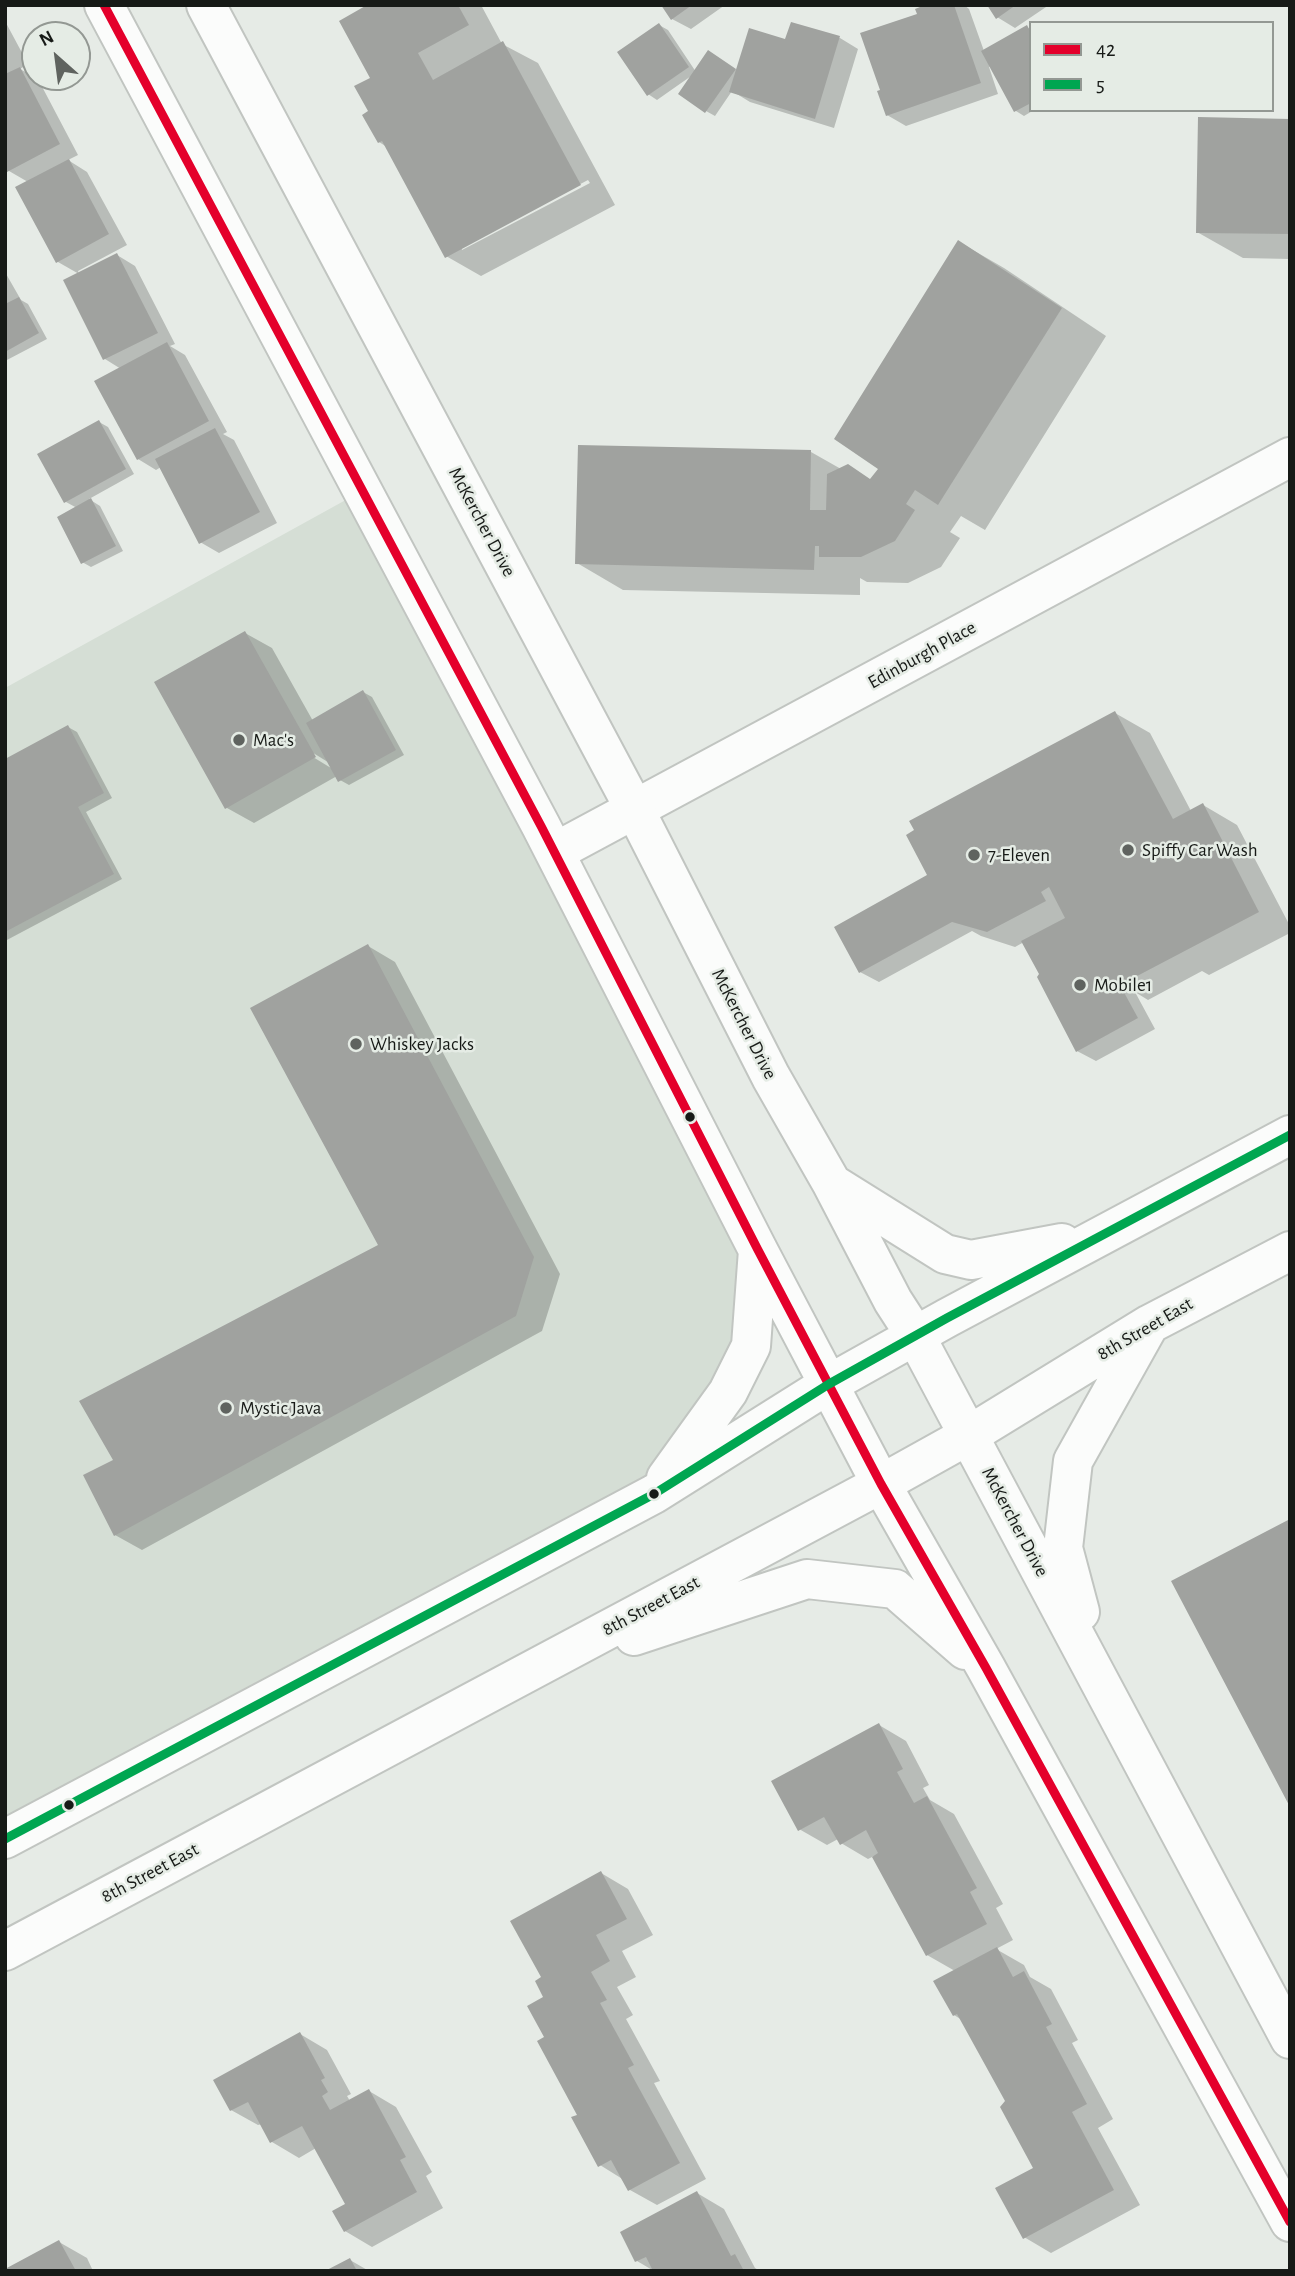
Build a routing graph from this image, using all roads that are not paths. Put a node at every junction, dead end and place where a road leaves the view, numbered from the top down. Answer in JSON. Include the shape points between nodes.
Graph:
{"nodes":[{"id":1,"x":104,"y":5,"type":"edge"},
{"id":2,"x":206,"y":5,"type":"edge"},
{"id":3,"x":1290,"y":457,"type":"edge"},
{"id":4,"x":634,"y":808,"type":"junction"},
{"id":5,"x":555,"y":852,"type":"junction"},
{"id":6,"x":1290,"y":1135,"type":"edge"},
{"id":7,"x":831,"y":1182,"type":"junction"},
{"id":8,"x":1098,"y":1237,"type":"junction"},
{"id":9,"x":758,"y":1250,"type":"junction"},
{"id":10,"x":1290,"y":1251,"type":"edge"},
{"id":11,"x":1150,"y":1324,"type":"junction"},
{"id":12,"x":915,"y":1335,"type":"junction"},
{"id":13,"x":829,"y":1384,"type":"junction"},
{"id":14,"x":969,"y":1435,"type":"junction"},
{"id":15,"x":881,"y":1484,"type":"junction"},
{"id":16,"x":654,"y":1494,"type":"junction"},
{"id":17,"x":535,"y":1668,"type":"junction"},
{"id":18,"x":986,"y":1668,"type":"junction"},
{"id":19,"x":1099,"y":1681,"type":"junction"},
{"id":20,"x":5,"y":1839,"type":"edge"},
{"id":21,"x":5,"y":1951,"type":"edge"},
{"id":22,"x":1290,"y":2039,"type":"edge"},
{"id":23,"x":1290,"y":2222,"type":"edge"}],
"edges":[{"from":1,"to":5,"type":"main road"},
{"from":2,"to":4,"type":"main road","name":"McKercher Drive"},
{"from":3,"to":4,"type":"main road","name":"Edinburgh Place"},
{"from":4,"to":5,"type":"main road","name":"Edinburgh Place"},
{"from":4,"to":7,"type":"main road","name":"McKercher Drive","via":[[771,1077]]},
{"from":5,"to":9,"type":"main road"},
{"from":6,"to":8,"type":"main road"},
{"from":7,"to":8,"type":"main road","via":[[946,1254],[971,1261]]},
{"from":7,"to":12,"type":"main road","name":"McKercher Drive"},
{"from":8,"to":12,"type":"main road"},
{"from":9,"to":13,"type":"main road"},
{"from":9,"to":16,"type":"main road","via":[[751,1346],[728,1392]]},
{"from":10,"to":11,"type":"main road","name":"8th Street East"},
{"from":11,"to":14,"type":"main road","name":"8th Street East"},
{"from":11,"to":19,"type":"main road","via":[[1073,1461],[1063,1548]]},
{"from":12,"to":13,"type":"main road"},
{"from":12,"to":14,"type":"main road","name":"McKercher Drive"},
{"from":13,"to":15,"type":"main road"},
{"from":13,"to":16,"type":"main road"},
{"from":14,"to":15,"type":"main road","name":"8th Street East"},
{"from":14,"to":19,"type":"main road","name":"McKercher Drive"},
{"from":15,"to":17,"type":"main road","name":"8th Street East"},
{"from":15,"to":18,"type":"main road"},
{"from":16,"to":20,"type":"main road"},
{"from":17,"to":18,"type":"main road","via":[[807,1579],[895,1590]]},
{"from":17,"to":21,"type":"main road","name":"8th Street East"},
{"from":18,"to":23,"type":"main road"},
{"from":19,"to":22,"type":"main road","name":"McKercher Drive"}]}
